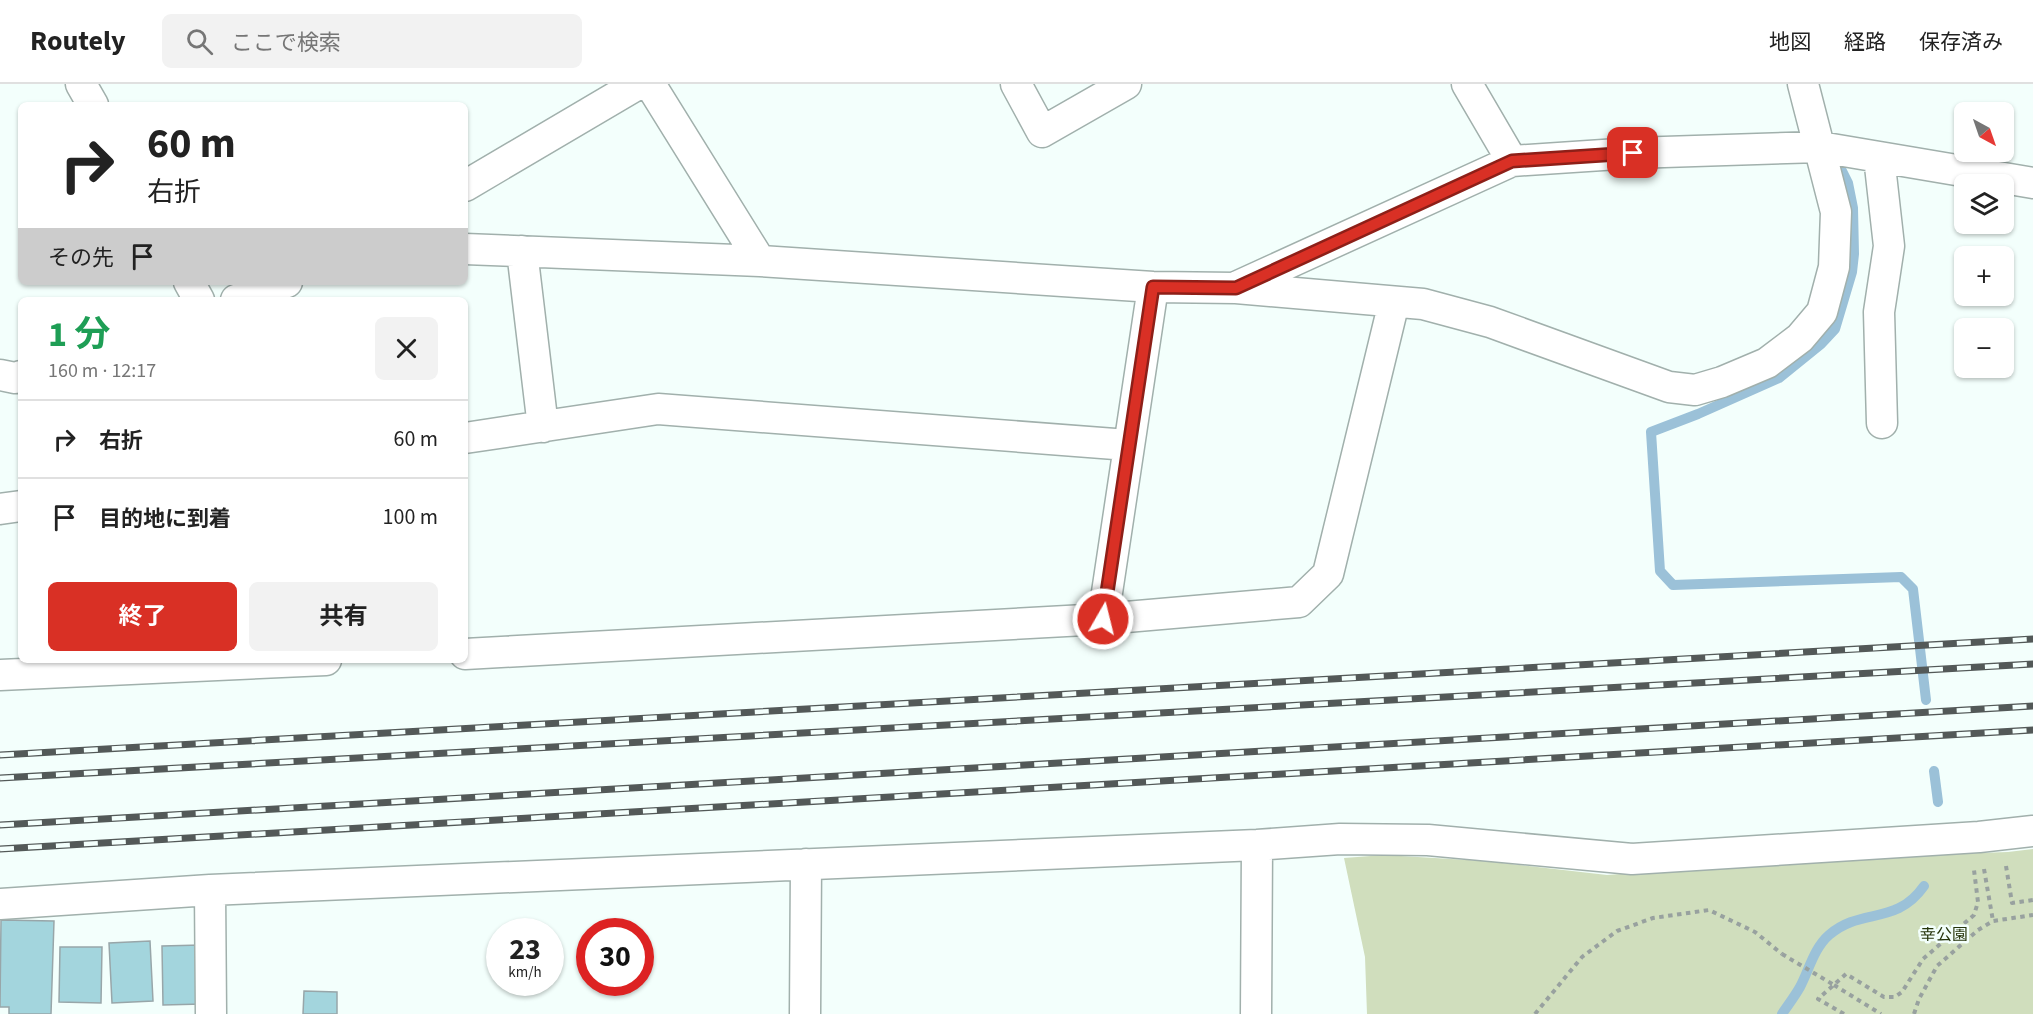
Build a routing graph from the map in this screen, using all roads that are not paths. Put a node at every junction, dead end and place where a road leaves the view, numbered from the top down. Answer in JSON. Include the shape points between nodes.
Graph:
{"nodes":[{"id":1,"x":81,"y":84,"type":"edge"},
{"id":2,"x":638,"y":84,"type":"edge"},
{"id":3,"x":650,"y":84,"type":"edge"},
{"id":4,"x":1016,"y":84,"type":"edge"},
{"id":5,"x":1126,"y":84,"type":"edge"},
{"id":6,"x":1467,"y":84,"type":"edge"},
{"id":7,"x":1803,"y":84,"type":"edge"},
{"id":8,"x":91,"y":102,"type":"edge"},
{"id":9,"x":1822,"y":147,"type":"junction"},
{"id":10,"x":1868,"y":155,"type":"junction"},
{"id":11,"x":1512,"y":161,"type":"junction"},
{"id":12,"x":2033,"y":183,"type":"edge"},
{"id":13,"x":468,"y":184,"type":"edge"},
{"id":14,"x":468,"y":249,"type":"edge"},
{"id":15,"x":522,"y":251,"type":"junction"},
{"id":16,"x":760,"y":261,"type":"junction"},
{"id":17,"x":278,"y":285,"type":"edge"},
{"id":18,"x":1153,"y":287,"type":"junction"},
{"id":19,"x":1236,"y":288,"type":"junction"},
{"id":20,"x":244,"y":297,"type":"edge"},
{"id":21,"x":1394,"y":302,"type":"junction"},
{"id":22,"x":0,"y":375,"type":"edge"},
{"id":23,"x":18,"y":377,"type":"edge"},
{"id":24,"x":1882,"y":423,"type":"dead end"},
{"id":25,"x":543,"y":427,"type":"junction"},
{"id":26,"x":468,"y":438,"type":"edge"},
{"id":27,"x":1128,"y":445,"type":"junction"},
{"id":28,"x":18,"y":507,"type":"edge"},
{"id":29,"x":0,"y":510,"type":"edge"},
{"id":30,"x":1103,"y":619,"type":"junction"},
{"id":31,"x":468,"y":654,"type":"edge"},
{"id":32,"x":261,"y":663,"type":"edge"},
{"id":33,"x":0,"y":675,"type":"edge"},
{"id":34,"x":2033,"y":831,"type":"edge"},
{"id":35,"x":1257,"y":845,"type":"junction"},
{"id":36,"x":806,"y":864,"type":"junction"},
{"id":37,"x":210,"y":890,"type":"junction"},
{"id":38,"x":0,"y":904,"type":"edge"},
{"id":39,"x":211,"y":1014,"type":"edge"},
{"id":40,"x":805,"y":1014,"type":"edge"},
{"id":41,"x":1256,"y":1014,"type":"edge"}],
"edges":[{"from":1,"to":8,"type":"street"},
{"from":2,"to":13,"type":"street"},
{"from":3,"to":16,"type":"street"},
{"from":4,"to":5,"type":"street","via":[[1042,132]]},
{"from":6,"to":11,"type":"street"},
{"from":7,"to":9,"type":"street"},
{"from":9,"to":10,"type":"street"},
{"from":9,"to":11,"type":"street"},
{"from":9,"to":21,"type":"street","via":[[1836,212],[1834,267],[1822,312],[1800,338],[1767,363],[1722,382],[1695,390],[1668,387],[1490,322],[1423,304]]},
{"from":10,"to":12,"type":"street"},
{"from":10,"to":24,"type":"street","via":[[1889,246],[1879,312]]},
{"from":11,"to":19,"type":"street"},
{"from":14,"to":15,"type":"street"},
{"from":15,"to":16,"type":"street"},
{"from":15,"to":25,"type":"street"},
{"from":16,"to":18,"type":"street"},
{"from":17,"to":20,"type":"street"},
{"from":18,"to":19,"type":"street"},
{"from":18,"to":27,"type":"street"},
{"from":19,"to":21,"type":"street"},
{"from":21,"to":30,"type":"street","via":[[1328,574],[1299,602]]},
{"from":22,"to":23,"type":"street"},
{"from":25,"to":26,"type":"street"},
{"from":25,"to":27,"type":"street","via":[[658,409]]},
{"from":27,"to":30,"type":"street"},
{"from":28,"to":29,"type":"street"},
{"from":30,"to":31,"type":"street"},
{"from":32,"to":33,"type":"street"},
{"from":34,"to":35,"type":"street","via":[[1975,849],[1632,859],[1428,840],[1340,839]]},
{"from":35,"to":36,"type":"street"},
{"from":35,"to":41,"type":"street"},
{"from":36,"to":37,"type":"street"},
{"from":36,"to":40,"type":"street"},
{"from":37,"to":38,"type":"street"},
{"from":37,"to":39,"type":"street"}]}
